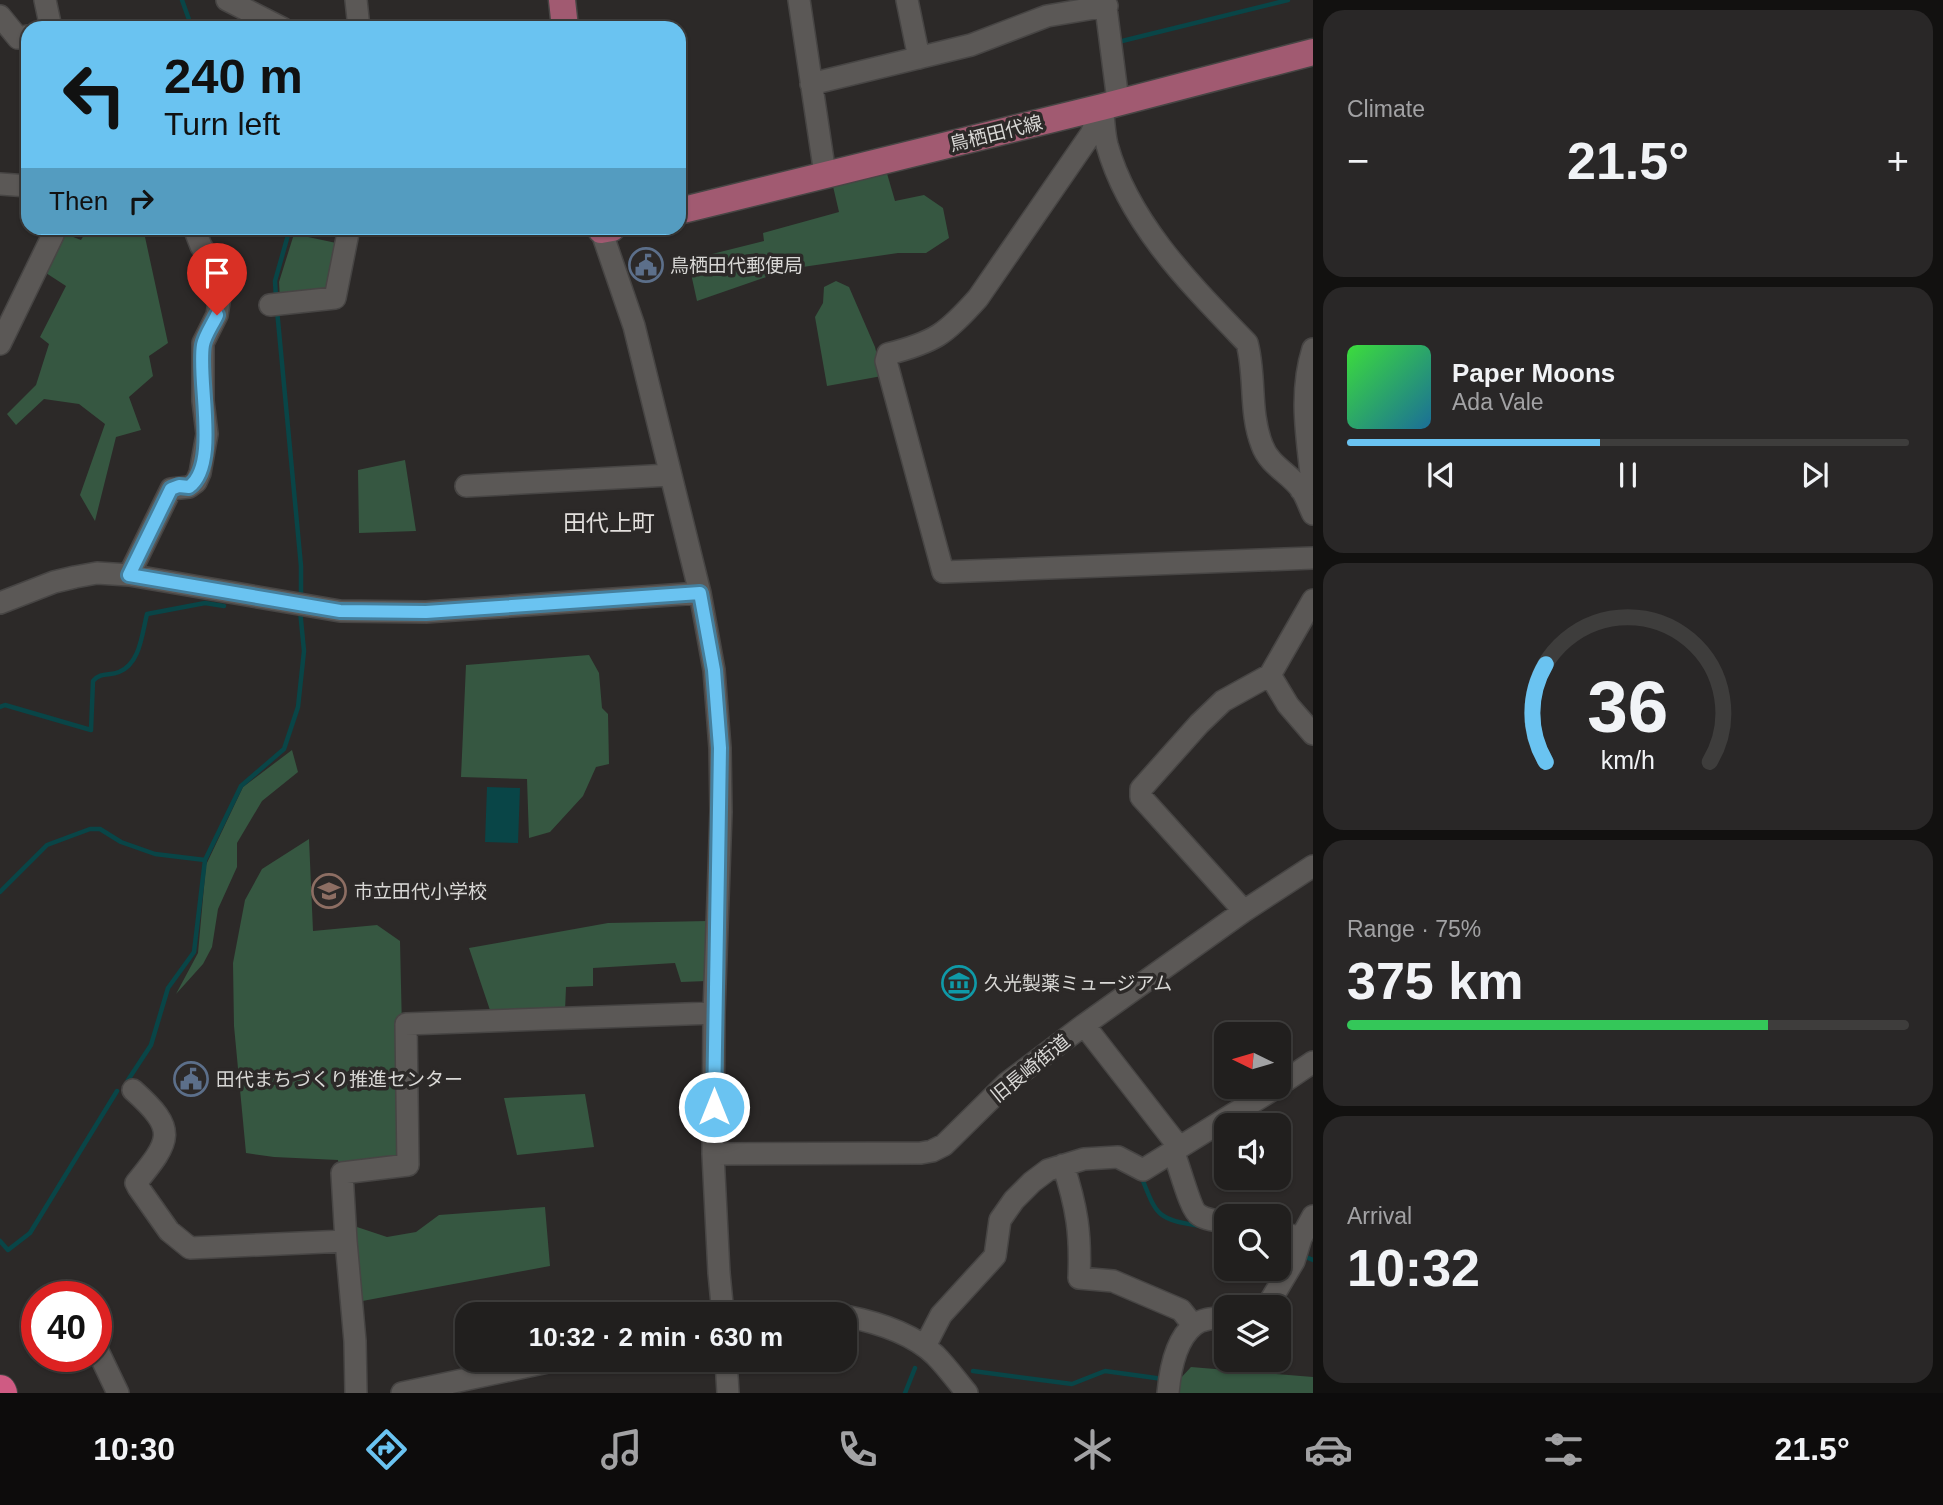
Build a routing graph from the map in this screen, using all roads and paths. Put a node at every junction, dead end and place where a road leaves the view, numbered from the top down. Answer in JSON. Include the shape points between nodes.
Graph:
{"nodes":[{"id":1,"x":46,"y":0,"type":"edge"},
{"id":2,"x":227,"y":0,"type":"edge"},
{"id":3,"x":356,"y":0,"type":"edge"},
{"id":4,"x":562,"y":0,"type":"edge"},
{"id":5,"x":799,"y":0,"type":"edge"},
{"id":6,"x":907,"y":0,"type":"edge"},
{"id":7,"x":1106,"y":3,"type":"edge"},
{"id":8,"x":0,"y":16,"type":"edge"},
{"id":9,"x":50,"y":21,"type":"edge"},
{"id":10,"x":268,"y":21,"type":"edge"},
{"id":11,"x":358,"y":21,"type":"edge"},
{"id":12,"x":564,"y":21,"type":"edge"},
{"id":13,"x":21,"y":37,"type":"edge"},
{"id":14,"x":1313,"y":52,"type":"edge"},
{"id":15,"x":919,"y":58,"type":"junction"},
{"id":16,"x":811,"y":84,"type":"junction"},
{"id":17,"x":1110,"y":104,"type":"junction"},
{"id":18,"x":825,"y":174,"type":"junction"},
{"id":19,"x":0,"y":184,"type":"edge"},
{"id":20,"x":21,"y":186,"type":"edge"},
{"id":21,"x":686,"y":209,"type":"edge"},
{"id":22,"x":53,"y":235,"type":"edge"},
{"id":23,"x":197,"y":235,"type":"edge"},
{"id":24,"x":348,"y":235,"type":"edge"},
{"id":25,"x":607,"y":235,"type":"edge"},
{"id":26,"x":274,"y":305,"type":"dead end"},
{"id":27,"x":3,"y":331,"type":"edge"},
{"id":28,"x":1313,"y":349,"type":"edge"},
{"id":29,"x":670,"y":475,"type":"junction"},
{"id":30,"x":466,"y":486,"type":"dead end"},
{"id":31,"x":1301,"y":490,"type":"junction"},
{"id":32,"x":1313,"y":514,"type":"edge"},
{"id":33,"x":1313,"y":558,"type":"edge"},
{"id":34,"x":129,"y":575,"type":"junction"},
{"id":35,"x":700,"y":593,"type":"junction"},
{"id":36,"x":1313,"y":600,"type":"edge"},
{"id":37,"x":0,"y":603,"type":"edge"},
{"id":38,"x":1270,"y":675,"type":"junction"},
{"id":39,"x":1313,"y":734,"type":"edge"},
{"id":40,"x":1313,"y":866,"type":"edge"},
{"id":41,"x":1244,"y":911,"type":"junction"},
{"id":42,"x":714,"y":1013,"type":"junction"},
{"id":43,"x":1084,"y":1025,"type":"junction"},
{"id":44,"x":1313,"y":1062,"type":"edge"},
{"id":45,"x":1292,"y":1076,"type":"edge"},
{"id":46,"x":133,"y":1090,"type":"dead end"},
{"id":47,"x":1257,"y":1099,"type":"edge"},
{"id":48,"x":1176,"y":1149,"type":"junction"},
{"id":49,"x":713,"y":1154,"type":"junction"},
{"id":50,"x":1063,"y":1165,"type":"junction"},
{"id":51,"x":1313,"y":1216,"type":"edge"},
{"id":52,"x":1214,"y":1220,"type":"edge"},
{"id":53,"x":1291,"y":1235,"type":"edge"},
{"id":54,"x":1301,"y":1238,"type":"junction"},
{"id":55,"x":346,"y":1241,"type":"junction"},
{"id":56,"x":1304,"y":1264,"type":"edge"},
{"id":57,"x":1276,"y":1295,"type":"edge"},
{"id":58,"x":722,"y":1302,"type":"edge"},
{"id":59,"x":857,"y":1319,"type":"edge"},
{"id":60,"x":1214,"y":1319,"type":"edge"},
{"id":61,"x":1193,"y":1325,"type":"junction"},
{"id":62,"x":925,"y":1346,"type":"junction"},
{"id":63,"x":108,"y":1372,"type":"edge"},
{"id":64,"x":501,"y":1372,"type":"edge"},
{"id":65,"x":727,"y":1372,"type":"edge"},
{"id":66,"x":118,"y":1393,"type":"edge"},
{"id":67,"x":356,"y":1393,"type":"edge"},
{"id":68,"x":402,"y":1393,"type":"edge"},
{"id":69,"x":728,"y":1393,"type":"edge"},
{"id":70,"x":967,"y":1393,"type":"edge"},
{"id":71,"x":1168,"y":1393,"type":"edge"}],
"edges":[{"from":1,"to":9,"type":"street"},
{"from":2,"to":10,"type":"street"},
{"from":3,"to":11,"type":"street"},
{"from":4,"to":12,"type":"main road"},
{"from":5,"to":16,"type":"street"},
{"from":6,"to":15,"type":"street"},
{"from":7,"to":15,"type":"street","via":[[1047,16],[971,45]]},
{"from":7,"to":17,"type":"street"},
{"from":8,"to":13,"type":"street"},
{"from":14,"to":17,"type":"main road","name":"鳥栖田代線"},
{"from":15,"to":16,"type":"street"},
{"from":16,"to":18,"type":"street"},
{"from":17,"to":18,"type":"main road","name":"鳥栖田代線"},
{"from":17,"to":31,"type":"street","via":[[1107,144],[1130,198],[1152,237],[1247,343],[1262,445]]},
{"from":17,"to":33,"type":"street","via":[[978,298],[937,337],[888,354],[886,361],[943,572]]},
{"from":18,"to":21,"type":"main road","name":"鳥栖田代線"},
{"from":19,"to":20,"type":"street"},
{"from":22,"to":27,"type":"street"},
{"from":23,"to":34,"type":"street","via":[[221,290],[217,315],[203,343],[204,452],[196,482],[171,489]]},
{"from":24,"to":26,"type":"street","via":[[335,298]]},
{"from":25,"to":29,"type":"street"},
{"from":28,"to":31,"type":"street","via":[[1304,410],[1312,482]]},
{"from":29,"to":30,"type":"street"},
{"from":29,"to":35,"type":"street"},
{"from":31,"to":32,"type":"street"},
{"from":34,"to":35,"type":"street","via":[[340,611],[426,612]]},
{"from":34,"to":37,"type":"street","via":[[97,573],[54,582]]},
{"from":35,"to":42,"type":"street","via":[[714,670],[720,748]]},
{"from":36,"to":38,"type":"street"},
{"from":38,"to":39,"type":"street","via":[[1283,699]]},
{"from":38,"to":41,"type":"street","via":[[1223,701],[1141,789],[1141,797]]},
{"from":40,"to":41,"type":"street","name":"旧長崎街道"},
{"from":41,"to":43,"type":"street","name":"旧長崎街道"},
{"from":42,"to":49,"type":"street"},
{"from":42,"to":55,"type":"street","via":[[406,1024],[408,1166],[342,1173]]},
{"from":43,"to":48,"type":"street"},
{"from":43,"to":49,"type":"street","name":"旧長崎街道","via":[[1007,1083],[944,1145],[932,1151]]},
{"from":44,"to":45,"type":"street"},
{"from":46,"to":55,"type":"street","via":[[150,1105],[164,1129],[165,1143],[136,1183],[169,1231],[190,1248]]},
{"from":47,"to":48,"type":"street"},
{"from":48,"to":50,"type":"street","via":[[1143,1170],[1118,1157]]},
{"from":48,"to":52,"type":"street","via":[[1192,1209]]},
{"from":49,"to":58,"type":"street"},
{"from":50,"to":61,"type":"street","via":[[1075,1203],[1079,1278],[1113,1281],[1181,1310]]},
{"from":50,"to":62,"type":"street","via":[[1048,1170],[1014,1200],[1000,1220],[995,1256],[941,1315]]},
{"from":51,"to":54,"type":"street"},
{"from":53,"to":54,"type":"street"},
{"from":54,"to":56,"type":"street"},
{"from":55,"to":67,"type":"street"},
{"from":56,"to":57,"type":"street"},
{"from":59,"to":62,"type":"street"},
{"from":60,"to":61,"type":"street"},
{"from":61,"to":71,"type":"street","via":[[1176,1354]]},
{"from":62,"to":70,"type":"street"},
{"from":63,"to":66,"type":"street"},
{"from":64,"to":68,"type":"street"},
{"from":65,"to":69,"type":"street"}]}
